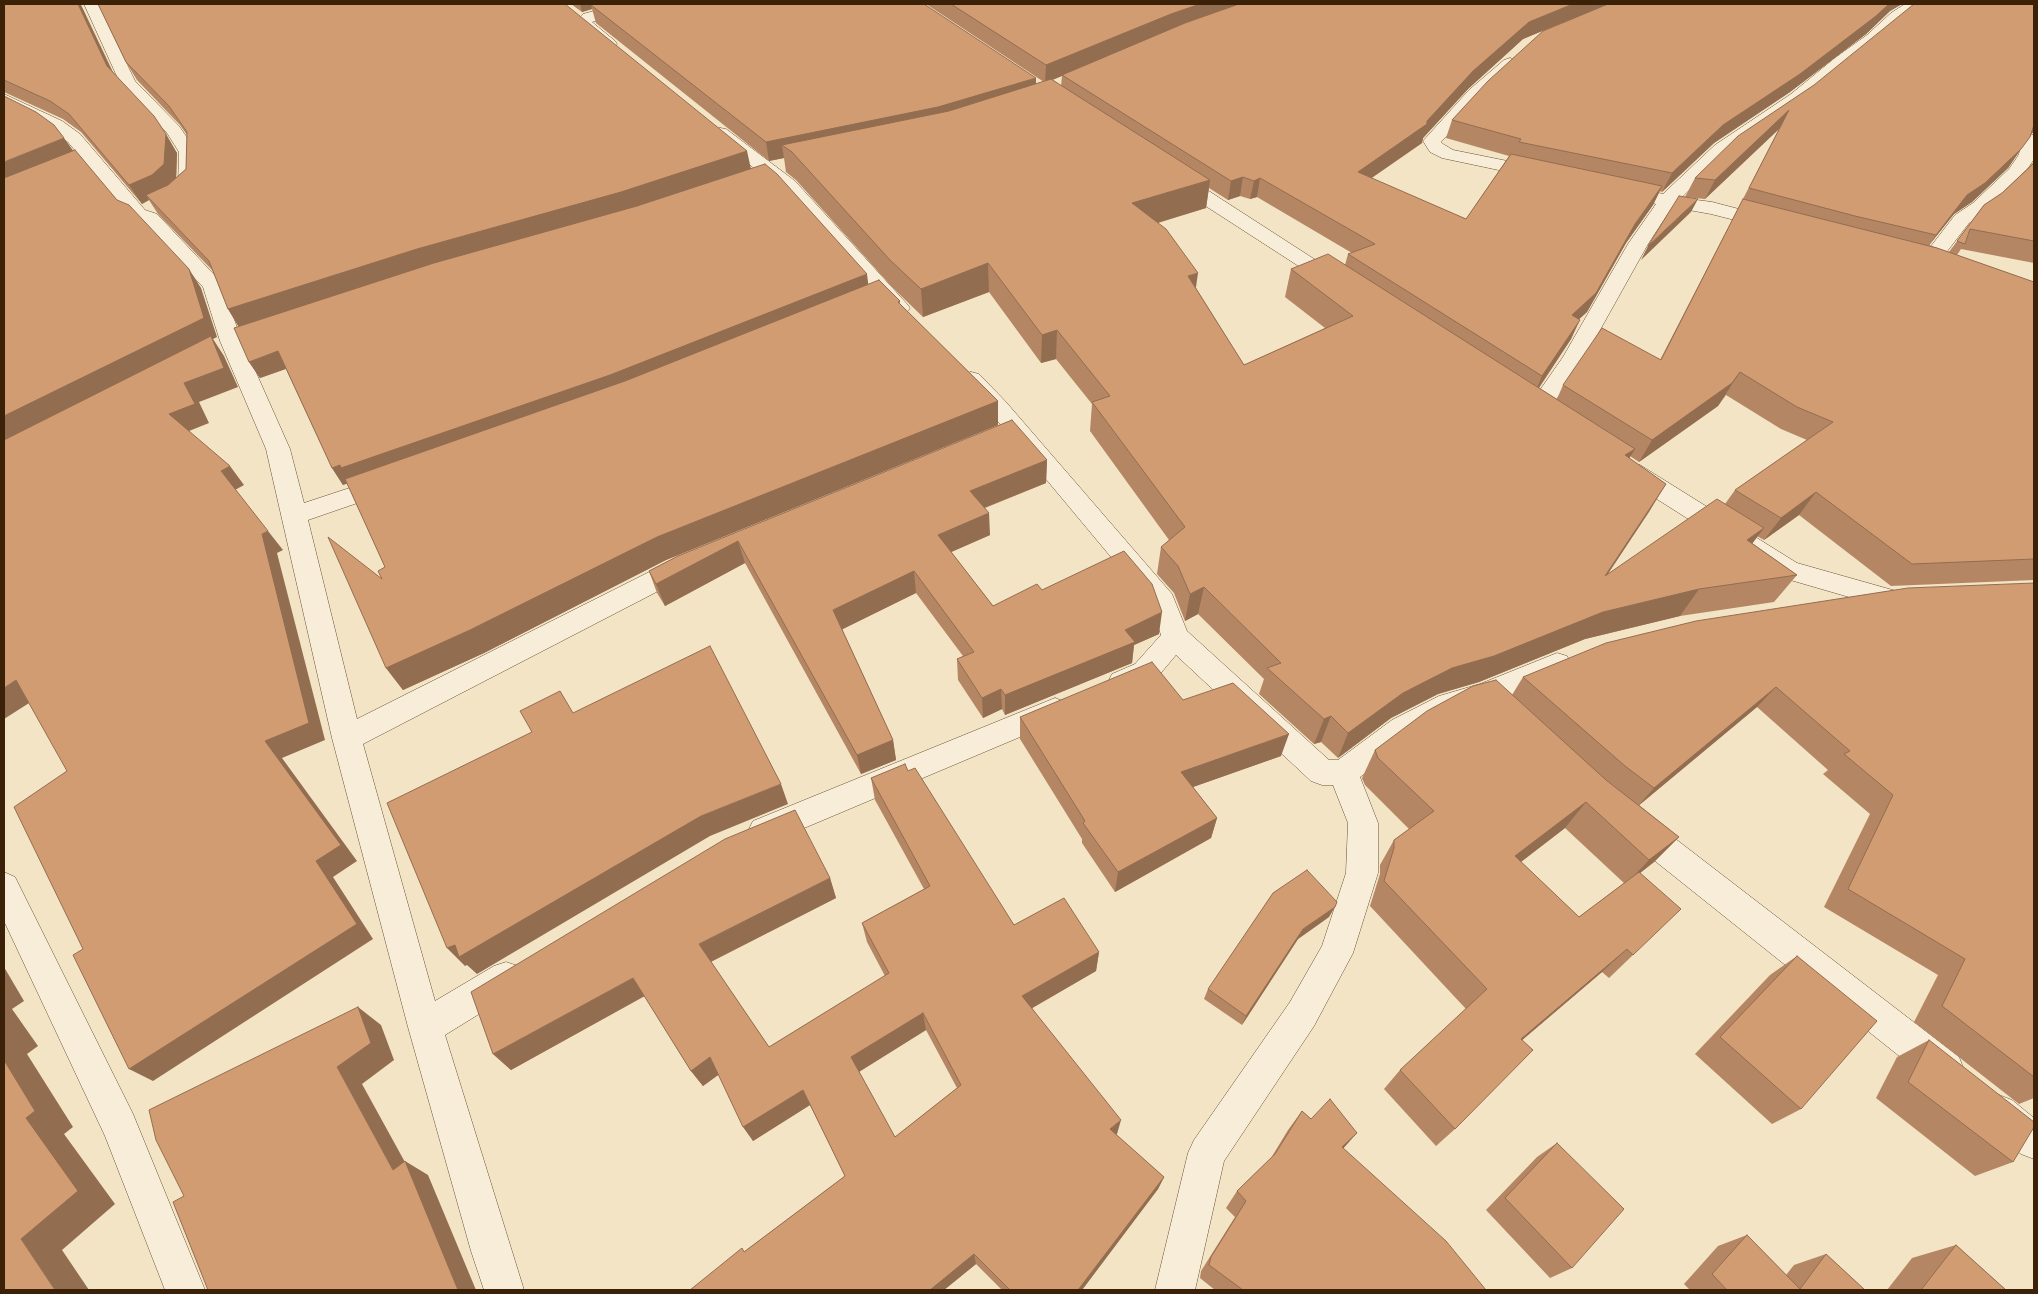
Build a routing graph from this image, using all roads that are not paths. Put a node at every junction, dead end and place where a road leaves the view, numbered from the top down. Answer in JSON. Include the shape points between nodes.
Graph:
{"nodes":[{"id":1,"x":91,"y":4,"type":"edge"},
{"id":2,"x":636,"y":4,"type":"edge"},
{"id":3,"x":1915,"y":4,"type":"edge"},
{"id":4,"x":567,"y":10,"type":"edge"},
{"id":5,"x":582,"y":22,"type":"junction"},
{"id":6,"x":1524,"y":50,"type":"edge"},
{"id":7,"x":620,"y":53,"type":"edge"},
{"id":8,"x":4,"y":99,"type":"edge"},
{"id":9,"x":704,"y":120,"type":"edge"},
{"id":10,"x":2034,"y":139,"type":"edge"},
{"id":11,"x":92,"y":158,"type":"junction"},
{"id":12,"x":792,"y":164,"type":"edge"},
{"id":13,"x":74,"y":166,"type":"edge"},
{"id":14,"x":1161,"y":169,"type":"edge"},
{"id":15,"x":763,"y":173,"type":"junction"},
{"id":16,"x":1562,"y":177,"type":"edge"},
{"id":17,"x":1605,"y":186,"type":"edge"},
{"id":18,"x":1667,"y":201,"type":"junction"},
{"id":19,"x":159,"y":204,"type":"junction"},
{"id":20,"x":1786,"y":227,"type":"edge"},
{"id":21,"x":1928,"y":264,"type":"edge"},
{"id":22,"x":1353,"y":292,"type":"edge"},
{"id":23,"x":912,"y":320,"type":"edge"},
{"id":24,"x":958,"y":367,"type":"edge"},
{"id":25,"x":1537,"y":410,"type":"edge"},
{"id":26,"x":1017,"y":429,"type":"junction"},
{"id":27,"x":990,"y":440,"type":"edge"},
{"id":28,"x":1615,"y":461,"type":"edge"},
{"id":29,"x":409,"y":476,"type":"edge"},
{"id":30,"x":296,"y":515,"type":"junction"},
{"id":31,"x":711,"y":554,"type":"edge"},
{"id":32,"x":1828,"y":605,"type":"edge"},
{"id":33,"x":1175,"y":638,"type":"junction"},
{"id":34,"x":1577,"y":656,"type":"edge"},
{"id":35,"x":347,"y":738,"type":"junction"},
{"id":36,"x":1343,"y":773,"type":"junction"},
{"id":37,"x":1613,"y":808,"type":"edge"},
{"id":38,"x":740,"y":841,"type":"edge"},
{"id":39,"x":4,"y":887,"type":"edge"},
{"id":40,"x":527,"y":966,"type":"edge"},
{"id":41,"x":425,"y":1027,"type":"junction"},
{"id":42,"x":2034,"y":1141,"type":"edge"},
{"id":43,"x":185,"y":1290,"type":"edge"},
{"id":44,"x":504,"y":1290,"type":"edge"},
{"id":45,"x":1175,"y":1290,"type":"edge"}],
"edges":[{"from":1,"to":19,"type":"street","via":[[128,83],[173,130],[188,152],[187,186]]},
{"from":2,"to":5,"type":"street","via":[[588,17]]},
{"from":3,"to":18,"type":"street","via":[[1796,98],[1721,149]]},
{"from":4,"to":5,"type":"street"},
{"from":5,"to":7,"type":"street"},
{"from":6,"to":16,"type":"street","via":[[1475,94],[1432,141],[1436,148],[1448,154]]},
{"from":8,"to":11,"type":"street","via":[[56,125],[74,138]]},
{"from":9,"to":15,"type":"street"},
{"from":10,"to":21,"type":"street","via":[[2016,173],[1962,219]]},
{"from":11,"to":13,"type":"street"},
{"from":11,"to":19,"type":"street"},
{"from":12,"to":15,"type":"street"},
{"from":14,"to":22,"type":"street"},
{"from":15,"to":23,"type":"street","via":[[788,185],[876,297]]},
{"from":17,"to":18,"type":"street"},
{"from":18,"to":20,"type":"street","via":[[1712,208]]},
{"from":18,"to":25,"type":"street","via":[[1638,244],[1573,358]]},
{"from":19,"to":30,"type":"street","via":[[150,218],[213,285],[231,342],[278,449]]},
{"from":24,"to":26,"type":"street"},
{"from":26,"to":27,"type":"street"},
{"from":26,"to":33,"type":"street","via":[[1163,601]]},
{"from":28,"to":32,"type":"street","via":[[1789,570],[1897,597]]},
{"from":29,"to":30,"type":"street"},
{"from":30,"to":35,"type":"street"},
{"from":31,"to":35,"type":"street"},
{"from":33,"to":36,"type":"street","via":[[1322,772]]},
{"from":33,"to":38,"type":"street","via":[[1145,672]]},
{"from":34,"to":36,"type":"street","via":[[1496,703],[1449,704],[1402,729]]},
{"from":35,"to":41,"type":"street"},
{"from":36,"to":45,"type":"street","via":[[1363,823],[1362,873],[1336,953],[1302,1014],[1207,1153]]},
{"from":37,"to":42,"type":"street"},
{"from":39,"to":43,"type":"street","via":[[120,1127]]},
{"from":40,"to":41,"type":"street"},
{"from":41,"to":44,"type":"street"}]}
